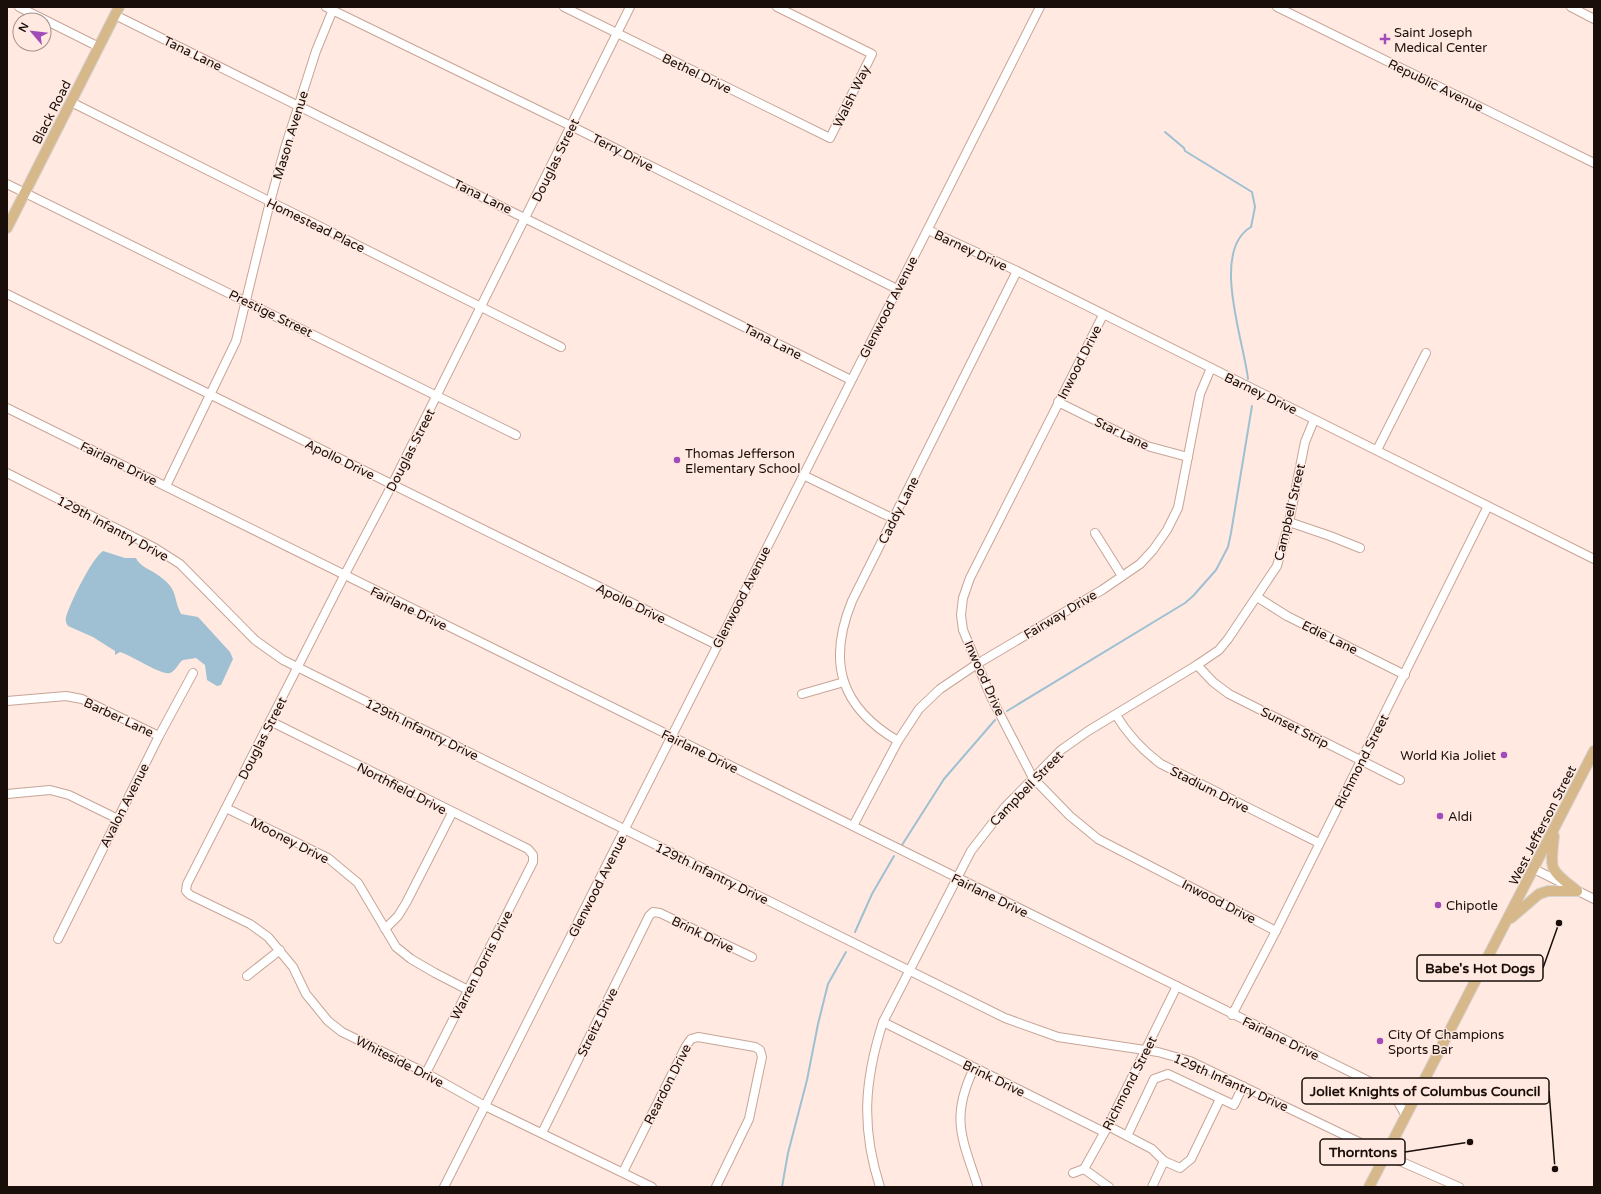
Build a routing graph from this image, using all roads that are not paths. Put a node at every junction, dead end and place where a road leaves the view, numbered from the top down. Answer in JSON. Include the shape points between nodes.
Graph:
{"nodes":[{"id":1,"x":19,"y":7,"type":"edge"},
{"id":2,"x":564,"y":7,"type":"edge"},
{"id":3,"x":630,"y":7,"type":"edge"},
{"id":4,"x":777,"y":7,"type":"edge"},
{"id":5,"x":1040,"y":7,"type":"edge"},
{"id":6,"x":1277,"y":7,"type":"edge"},
{"id":7,"x":1571,"y":7,"type":"edge"},
{"id":8,"x":331,"y":8,"type":"edge"},
{"id":9,"x":117,"y":11,"type":"edge"},
{"id":10,"x":1594,"y":18,"type":"edge"},
{"id":11,"x":617,"y":33,"type":"junction"},
{"id":12,"x":99,"y":47,"type":"junction"},
{"id":13,"x":71,"y":102,"type":"junction"},
{"id":14,"x":299,"y":106,"type":"junction"},
{"id":15,"x":571,"y":126,"type":"junction"},
{"id":16,"x":830,"y":138,"type":"joint"},
{"id":17,"x":1594,"y":163,"type":"edge"},
{"id":18,"x":7,"y":184,"type":"edge"},
{"id":19,"x":24,"y":193,"type":"junction"},
{"id":20,"x":270,"y":202,"type":"junction"},
{"id":21,"x":526,"y":218,"type":"junction"},
{"id":22,"x":7,"y":228,"type":"edge"},
{"id":23,"x":928,"y":230,"type":"junction"},
{"id":24,"x":1017,"y":271,"type":"junction"},
{"id":25,"x":897,"y":289,"type":"junction"},
{"id":26,"x":7,"y":294,"type":"edge"},
{"id":27,"x":246,"y":300,"type":"junction"},
{"id":28,"x":481,"y":306,"type":"junction"},
{"id":29,"x":1103,"y":315,"type":"junction"},
{"id":30,"x":561,"y":347,"type":"dead end"},
{"id":31,"x":1426,"y":353,"type":"dead end"},
{"id":32,"x":1211,"y":368,"type":"junction"},
{"id":33,"x":851,"y":380,"type":"junction"},
{"id":34,"x":211,"y":395,"type":"junction"},
{"id":35,"x":437,"y":395,"type":"junction"},
{"id":36,"x":1058,"y":402,"type":"junction"},
{"id":37,"x":7,"y":408,"type":"edge"},
{"id":38,"x":1314,"y":420,"type":"junction"},
{"id":39,"x":516,"y":435,"type":"dead end"},
{"id":40,"x":1377,"y":450,"type":"junction"},
{"id":41,"x":1188,"y":457,"type":"junction"},
{"id":42,"x":7,"y":473,"type":"edge"},
{"id":43,"x":803,"y":475,"type":"junction"},
{"id":44,"x":392,"y":485,"type":"junction"},
{"id":45,"x":166,"y":486,"type":"junction"},
{"id":46,"x":1488,"y":506,"type":"junction"},
{"id":47,"x":894,"y":519,"type":"junction"},
{"id":48,"x":1289,"y":522,"type":"junction"},
{"id":49,"x":1095,"y":534,"type":"dead end"},
{"id":50,"x":1360,"y":548,"type":"dead end"},
{"id":51,"x":1594,"y":559,"type":"edge"},
{"id":52,"x":344,"y":576,"type":"junction"},
{"id":53,"x":1122,"y":576,"type":"junction"},
{"id":54,"x":1257,"y":597,"type":"junction"},
{"id":55,"x":717,"y":646,"type":"junction"},
{"id":56,"x":977,"y":664,"type":"junction"},
{"id":57,"x":1197,"y":665,"type":"junction"},
{"id":58,"x":299,"y":668,"type":"junction"},
{"id":59,"x":193,"y":673,"type":"dead end"},
{"id":60,"x":1405,"y":675,"type":"junction"},
{"id":61,"x":844,"y":682,"type":"junction"},
{"id":62,"x":802,"y":694,"type":"dead end"},
{"id":63,"x":7,"y":701,"type":"edge"},
{"id":64,"x":1116,"y":715,"type":"junction"},
{"id":65,"x":270,"y":722,"type":"junction"},
{"id":66,"x":159,"y":736,"type":"junction"},
{"id":67,"x":670,"y":737,"type":"junction"},
{"id":68,"x":898,"y":741,"type":"junction"},
{"id":69,"x":1594,"y":751,"type":"edge"},
{"id":70,"x":1360,"y":760,"type":"junction"},
{"id":71,"x":1033,"y":778,"type":"junction"},
{"id":72,"x":1400,"y":780,"type":"dead end"},
{"id":73,"x":7,"y":794,"type":"edge"},
{"id":74,"x":226,"y":808,"type":"junction"},
{"id":75,"x":452,"y":813,"type":"junction"},
{"id":76,"x":118,"y":819,"type":"junction"},
{"id":77,"x":853,"y":826,"type":"junction"},
{"id":78,"x":625,"y":830,"type":"junction"},
{"id":79,"x":1554,"y":830,"type":"junction"},
{"id":80,"x":1319,"y":843,"type":"junction"},
{"id":81,"x":534,"y":855,"type":"joint"},
{"id":82,"x":1534,"y":870,"type":"junction"},
{"id":83,"x":958,"y":879,"type":"junction"},
{"id":84,"x":186,"y":890,"type":"joint"},
{"id":85,"x":1577,"y":891,"type":"junction"},
{"id":86,"x":1594,"y":899,"type":"edge"},
{"id":87,"x":653,"y":912,"type":"joint"},
{"id":88,"x":1507,"y":922,"type":"junction"},
{"id":89,"x":385,"y":929,"type":"junction"},
{"id":90,"x":1276,"y":931,"type":"junction"},
{"id":91,"x":58,"y":939,"type":"dead end"},
{"id":92,"x":280,"y":950,"type":"junction"},
{"id":93,"x":752,"y":957,"type":"dead end"},
{"id":94,"x":910,"y":971,"type":"junction"},
{"id":95,"x":247,"y":976,"type":"dead end"},
{"id":96,"x":1177,"y":986,"type":"junction"},
{"id":97,"x":468,"y":990,"type":"junction"},
{"id":98,"x":1232,"y":1015,"type":"junction"},
{"id":99,"x":884,"y":1022,"type":"junction"},
{"id":100,"x":1146,"y":1050,"type":"junction"},
{"id":101,"x":974,"y":1068,"type":"junction"},
{"id":102,"x":426,"y":1073,"type":"junction"},
{"id":103,"x":1243,"y":1086,"type":"junction"},
{"id":104,"x":1420,"y":1089,"type":"junction"},
{"id":105,"x":1393,"y":1093,"type":"junction"},
{"id":106,"x":1220,"y":1099,"type":"junction"},
{"id":107,"x":485,"y":1106,"type":"junction"},
{"id":108,"x":1406,"y":1116,"type":"junction"},
{"id":109,"x":1106,"y":1129,"type":"junction"},
{"id":110,"x":542,"y":1133,"type":"junction"},
{"id":111,"x":1127,"y":1136,"type":"junction"},
{"id":112,"x":1386,"y":1155,"type":"junction"},
{"id":113,"x":1164,"y":1161,"type":"junction"},
{"id":114,"x":1084,"y":1169,"type":"junction"},
{"id":115,"x":623,"y":1172,"type":"junction"},
{"id":116,"x":1073,"y":1173,"type":"dead end"},
{"id":117,"x":444,"y":1187,"type":"edge"},
{"id":118,"x":652,"y":1187,"type":"edge"},
{"id":119,"x":716,"y":1187,"type":"edge"},
{"id":120,"x":880,"y":1187,"type":"edge"},
{"id":121,"x":978,"y":1187,"type":"edge"},
{"id":122,"x":1109,"y":1187,"type":"edge"},
{"id":123,"x":1152,"y":1187,"type":"edge"},
{"id":124,"x":1369,"y":1187,"type":"edge"},
{"id":125,"x":1459,"y":1187,"type":"edge"}],
"edges":[{"from":1,"to":12,"type":"street"},
{"from":2,"to":11,"type":"street","name":"Bethel Drive"},
{"from":3,"to":11,"type":"street","name":"Douglas Street"},
{"from":4,"to":16,"type":"street","name":"Walsh Way","via":[[872,54]]},
{"from":5,"to":23,"type":"street","name":"Glenwood Avenue"},
{"from":6,"to":17,"type":"street","name":"Republic Avenue"},
{"from":7,"to":10,"type":"street"},
{"from":8,"to":14,"type":"street","name":"Mason Avenue"},
{"from":8,"to":15,"type":"street","name":"Terry Drive"},
{"from":9,"to":12,"type":"main road","name":"Black Road"},
{"from":9,"to":14,"type":"street","name":"Tana Lane"},
{"from":11,"to":15,"type":"street","name":"Douglas Street"},
{"from":11,"to":16,"type":"street","name":"Bethel Drive"},
{"from":12,"to":13,"type":"main road","name":"Black Road"},
{"from":13,"to":19,"type":"main road","name":"Black Road"},
{"from":13,"to":20,"type":"street","name":"Homestead Place"},
{"from":14,"to":20,"type":"street","name":"Mason Avenue"},
{"from":14,"to":21,"type":"street","name":"Tana Lane"},
{"from":15,"to":21,"type":"street","name":"Douglas Street"},
{"from":15,"to":25,"type":"street","name":"Terry Drive"},
{"from":18,"to":19,"type":"street","name":"Prestige Street"},
{"from":19,"to":22,"type":"main road","name":"Black Road"},
{"from":19,"to":27,"type":"street","name":"Prestige Street"},
{"from":20,"to":27,"type":"street","name":"Mason Avenue"},
{"from":20,"to":28,"type":"street","name":"Homestead Place"},
{"from":21,"to":28,"type":"street","name":"Douglas Street"},
{"from":21,"to":33,"type":"street","name":"Tana Lane"},
{"from":23,"to":24,"type":"street","name":"Barney Drive"},
{"from":23,"to":25,"type":"street","name":"Glenwood Avenue"},
{"from":24,"to":29,"type":"street","name":"Barney Drive"},
{"from":24,"to":47,"type":"street","name":"Caddy Lane"},
{"from":25,"to":33,"type":"street","name":"Glenwood Avenue"},
{"from":26,"to":34,"type":"street","name":"Apollo Drive"},
{"from":27,"to":34,"type":"street","name":"Mason Avenue","via":[[236,341]]},
{"from":27,"to":35,"type":"street","name":"Prestige Street"},
{"from":28,"to":30,"type":"street","name":"Homestead Place"},
{"from":28,"to":35,"type":"street","name":"Douglas Street"},
{"from":29,"to":32,"type":"street","name":"Barney Drive"},
{"from":29,"to":36,"type":"street","name":"Inwood Drive"},
{"from":31,"to":40,"type":"street"},
{"from":32,"to":38,"type":"street","name":"Barney Drive"},
{"from":32,"to":41,"type":"street","name":"Fairway Drive","via":[[1200,394]]},
{"from":33,"to":43,"type":"street","name":"Glenwood Avenue"},
{"from":34,"to":44,"type":"street","name":"Apollo Drive"},
{"from":34,"to":45,"type":"street","name":"Mason Avenue"},
{"from":35,"to":39,"type":"street","name":"Prestige Street"},
{"from":35,"to":44,"type":"street","name":"Douglas Street"},
{"from":36,"to":41,"type":"street","name":"Star Lane","via":[[1147,446]]},
{"from":36,"to":56,"type":"street","name":"Inwood Drive","via":[[970,578],[963,598],[963,630]]},
{"from":37,"to":45,"type":"street","name":"Fairlane Drive"},
{"from":38,"to":40,"type":"street","name":"Barney Drive"},
{"from":38,"to":48,"type":"street","name":"Campbell Street","via":[[1305,442]]},
{"from":40,"to":46,"type":"street","name":"Barney Drive"},
{"from":41,"to":53,"type":"street","name":"Fairway Drive","via":[[1178,508],[1166,530],[1140,564]]},
{"from":42,"to":58,"type":"street","name":"129th Infantry Drive","via":[[155,548],[180,564],[255,640],[270,652]]},
{"from":43,"to":47,"type":"street"},
{"from":43,"to":55,"type":"street","name":"Glenwood Avenue"},
{"from":44,"to":52,"type":"street","name":"Douglas Street"},
{"from":44,"to":55,"type":"street","name":"Apollo Drive"},
{"from":45,"to":52,"type":"street","name":"Fairlane Drive"},
{"from":46,"to":51,"type":"street","name":"Barney Drive"},
{"from":46,"to":60,"type":"street","name":"Richmond Street"},
{"from":47,"to":61,"type":"street","name":"Caddy Lane","via":[[844,621],[839,660]]},
{"from":48,"to":50,"type":"street"},
{"from":48,"to":54,"type":"street","name":"Campbell Street","via":[[1277,566]]},
{"from":49,"to":53,"type":"street"},
{"from":52,"to":58,"type":"street","name":"Douglas Street"},
{"from":52,"to":67,"type":"street","name":"Fairlane Drive"},
{"from":53,"to":56,"type":"street","name":"Fairway Drive"},
{"from":54,"to":57,"type":"street","name":"Campbell Street","via":[[1219,650]]},
{"from":54,"to":60,"type":"street","name":"Edie Lane","via":[[1287,616]]},
{"from":55,"to":67,"type":"street","name":"Glenwood Avenue"},
{"from":56,"to":68,"type":"street","name":"Fairway Drive","via":[[940,689],[919,709]]},
{"from":56,"to":71,"type":"street","name":"Inwood Drive"},
{"from":57,"to":64,"type":"street","name":"Campbell Street"},
{"from":57,"to":70,"type":"street","name":"Sunset Strip","via":[[1229,694]]},
{"from":58,"to":65,"type":"street","name":"Douglas Street"},
{"from":58,"to":78,"type":"street","name":"129th Infantry Drive"},
{"from":59,"to":66,"type":"street","name":"Avalon Avenue"},
{"from":60,"to":70,"type":"street","name":"Richmond Street"},
{"from":61,"to":62,"type":"street"},
{"from":61,"to":68,"type":"street","name":"Caddy Lane","via":[[853,701],[865,717]]},
{"from":63,"to":66,"type":"street","name":"Barber Lane","via":[[58,696],[82,699]]},
{"from":64,"to":71,"type":"street","name":"Campbell Street","via":[[1061,750]]},
{"from":64,"to":80,"type":"street","name":"Stadium Drive","via":[[1142,750],[1161,764]]},
{"from":65,"to":74,"type":"street","name":"Douglas Street"},
{"from":65,"to":75,"type":"street","name":"Northfield Drive"},
{"from":66,"to":76,"type":"street","name":"Avalon Avenue"},
{"from":67,"to":77,"type":"street","name":"Fairlane Drive"},
{"from":67,"to":78,"type":"street","name":"Glenwood Avenue"},
{"from":68,"to":77,"type":"street","name":"Fairway Drive"},
{"from":69,"to":79,"type":"main road","name":"West Jefferson Street"},
{"from":70,"to":72,"type":"street","name":"Sunset Strip"},
{"from":70,"to":80,"type":"street","name":"Richmond Street"},
{"from":71,"to":83,"type":"street","name":"Campbell Street","via":[[1004,807],[988,828],[971,851]]},
{"from":71,"to":90,"type":"street","name":"Inwood Drive","via":[[1070,816],[1098,839]]},
{"from":73,"to":76,"type":"street","via":[[50,790],[69,794]]},
{"from":74,"to":84,"type":"street","name":"Douglas Street"},
{"from":74,"to":89,"type":"street","name":"Mooney Drive","via":[[328,858],[340,867],[358,883]]},
{"from":75,"to":81,"type":"street","name":"Northfield Drive","via":[[528,849]]},
{"from":75,"to":89,"type":"street","via":[[406,903]]},
{"from":76,"to":91,"type":"street","name":"Avalon Avenue"},
{"from":77,"to":83,"type":"street","name":"Fairlane Drive"},
{"from":78,"to":94,"type":"street","name":"129th Infantry Drive"},
{"from":78,"to":107,"type":"street","name":"Glenwood Avenue"},
{"from":79,"to":82,"type":"main road","name":"West Jefferson Street"},
{"from":79,"to":85,"type":"main road","via":[[1551,865],[1556,874]]},
{"from":80,"to":90,"type":"street","name":"Richmond Street"},
{"from":81,"to":97,"type":"street","name":"Warren Dorris Drive","via":[[533,862]]},
{"from":82,"to":85,"type":"street"},
{"from":82,"to":88,"type":"main road","name":"West Jefferson Street"},
{"from":83,"to":94,"type":"street","name":"Campbell Street"},
{"from":83,"to":96,"type":"street","name":"Fairlane Drive"},
{"from":84,"to":92,"type":"street","name":"Whiteside Drive","via":[[190,895],[250,924]]},
{"from":85,"to":86,"type":"street"},
{"from":85,"to":88,"type":"main road","via":[[1548,891],[1539,894]]},
{"from":87,"to":93,"type":"street","name":"Brink Drive"},
{"from":87,"to":110,"type":"street","name":"Streitz Drive"},
{"from":88,"to":104,"type":"main road","name":"West Jefferson Street"},
{"from":89,"to":97,"type":"street","name":"Mooney Drive","via":[[396,947],[411,959]]},
{"from":90,"to":98,"type":"street","name":"Richmond Street"},
{"from":92,"to":95,"type":"street"},
{"from":92,"to":102,"type":"street","name":"Whiteside Drive","via":[[293,967],[306,994],[328,1021],[342,1032]]},
{"from":94,"to":99,"type":"street","name":"Campbell Street"},
{"from":94,"to":100,"type":"street","name":"129th Infantry Drive","via":[[1005,1018],[1058,1037]]},
{"from":96,"to":98,"type":"street","name":"Fairlane Drive"},
{"from":96,"to":100,"type":"street","name":"Richmond Street"},
{"from":97,"to":102,"type":"street","name":"Warren Dorris Drive"},
{"from":98,"to":105,"type":"street","name":"Fairlane Drive"},
{"from":99,"to":101,"type":"street","name":"Brink Drive"},
{"from":99,"to":120,"type":"street","name":"Campbell Street","via":[[878,1038],[866,1112],[867,1136]]},
{"from":100,"to":103,"type":"street","name":"129th Infantry Drive","via":[[1190,1061]]},
{"from":100,"to":109,"type":"street","name":"Richmond Street"},
{"from":101,"to":109,"type":"street","name":"Brink Drive"},
{"from":101,"to":121,"type":"street","via":[[966,1087],[960,1125]]},
{"from":102,"to":107,"type":"street","name":"Whiteside Drive"},
{"from":103,"to":106,"type":"street","via":[[1234,1106]]},
{"from":103,"to":112,"type":"street","name":"129th Infantry Drive"},
{"from":104,"to":105,"type":"street"},
{"from":104,"to":108,"type":"main road","name":"West Jefferson Street"},
{"from":105,"to":108,"type":"street"},
{"from":106,"to":111,"type":"street","via":[[1168,1074],[1154,1079]]},
{"from":106,"to":113,"type":"street","via":[[1191,1159],[1180,1168]]},
{"from":107,"to":110,"type":"street","name":"Whiteside Drive"},
{"from":107,"to":117,"type":"street","name":"Glenwood Avenue"},
{"from":108,"to":112,"type":"main road","name":"West Jefferson Street"},
{"from":109,"to":111,"type":"street","name":"Brink Drive"},
{"from":109,"to":114,"type":"street","name":"Richmond Street"},
{"from":110,"to":115,"type":"street","name":"Whiteside Drive"},
{"from":111,"to":113,"type":"street","name":"Brink Drive","via":[[1152,1149]]},
{"from":112,"to":124,"type":"main road","name":"West Jefferson Street"},
{"from":112,"to":125,"type":"street","name":"129th Infantry Drive"},
{"from":113,"to":123,"type":"street"},
{"from":114,"to":116,"type":"street"},
{"from":114,"to":122,"type":"street"},
{"from":115,"to":118,"type":"street","name":"Whiteside Drive"},
{"from":115,"to":119,"type":"street","name":"Reardon Drive","via":[[686,1046],[691,1038],[698,1037],[755,1048],[760,1050],[762,1057],[749,1119]]}]}
